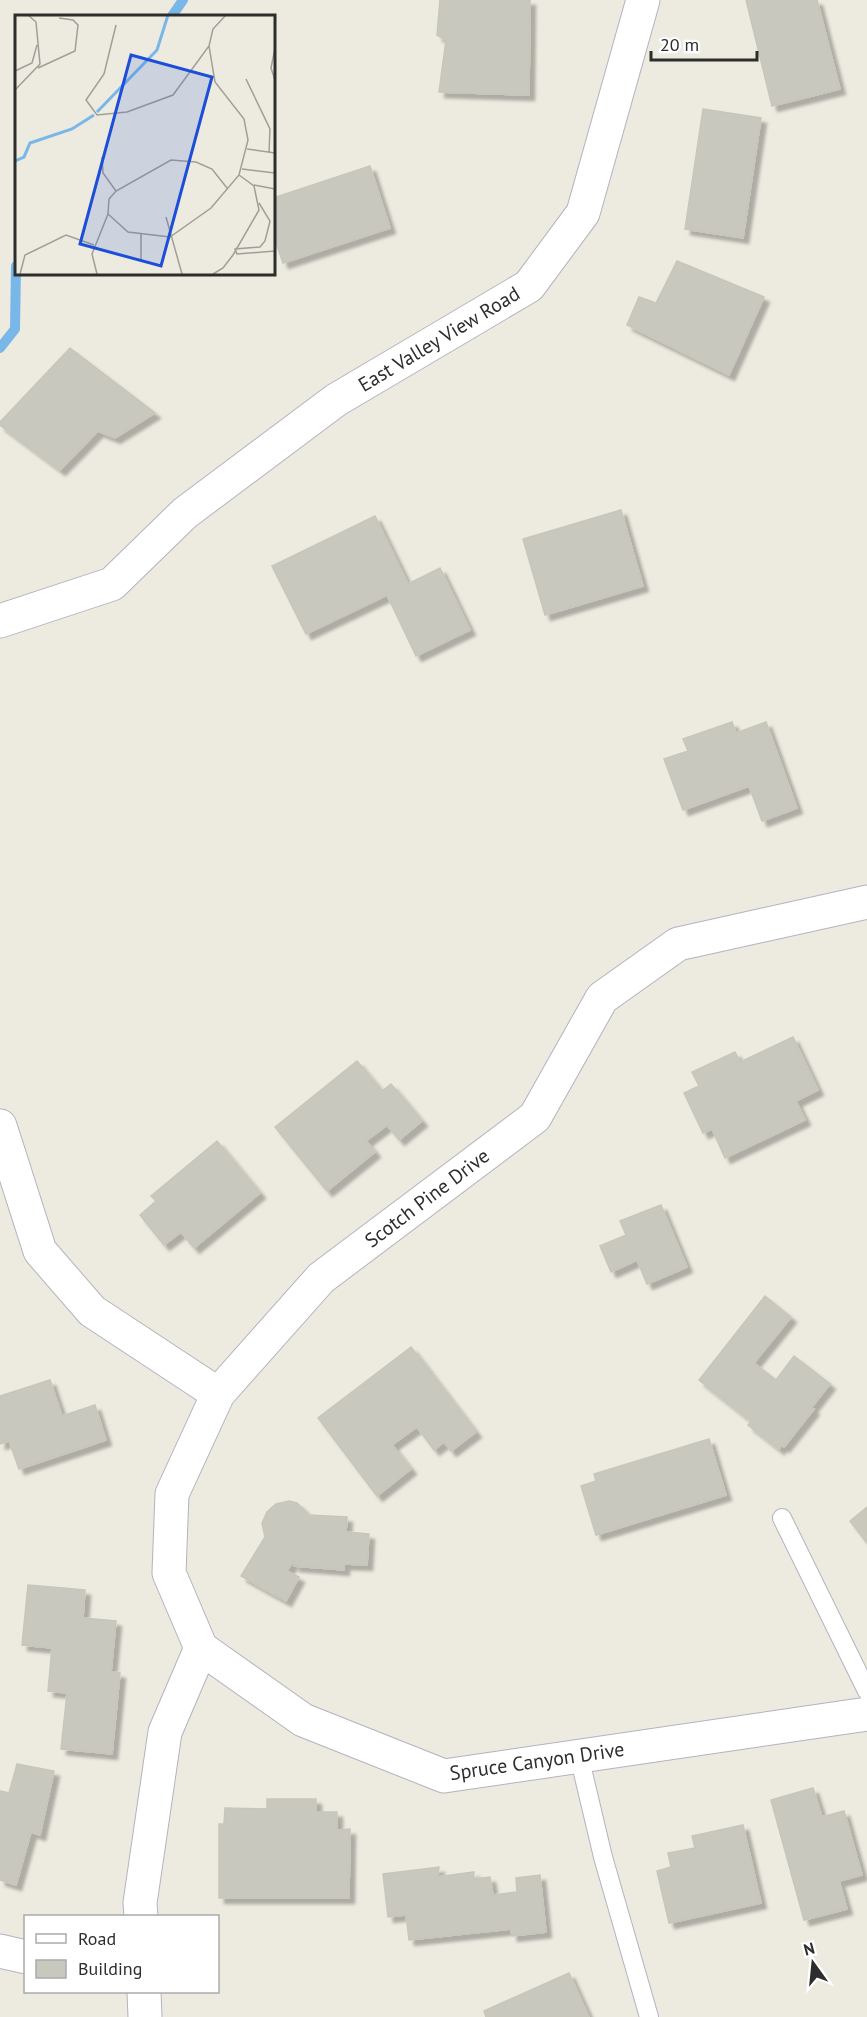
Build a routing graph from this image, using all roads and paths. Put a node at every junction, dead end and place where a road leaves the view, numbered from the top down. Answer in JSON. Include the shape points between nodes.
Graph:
{"nodes":[{"id":1,"x":643,"y":0,"type":"edge"},
{"id":2,"x":0,"y":621,"type":"edge"},
{"id":3,"x":867,"y":902,"type":"edge"},
{"id":4,"x":0,"y":1126,"type":"edge"},
{"id":5,"x":218,"y":1394,"type":"junction"},
{"id":6,"x":782,"y":1518,"type":"dead end"},
{"id":7,"x":201,"y":1648,"type":"junction"},
{"id":8,"x":867,"y":1691,"type":"edge"},
{"id":9,"x":867,"y":1714,"type":"edge"},
{"id":10,"x":579,"y":1756,"type":"junction"},
{"id":11,"x":141,"y":1915,"type":"edge"},
{"id":12,"x":0,"y":1952,"type":"edge"},
{"id":13,"x":24,"y":1957,"type":"edge"},
{"id":14,"x":144,"y":1993,"type":"edge"},
{"id":15,"x":145,"y":2017,"type":"edge"},
{"id":16,"x":649,"y":2017,"type":"edge"}],
"edges":[{"from":1,"to":2,"type":"street","name":"East Valley View Road","via":[[583,213],[529,286],[336,400],[185,513],[112,584]]},
{"from":3,"to":5,"type":"street","name":"Scotch Pine Drive","via":[[678,944],[602,998],[535,1117],[321,1278]]},
{"from":4,"to":5,"type":"street","via":[[40,1251],[92,1311]]},
{"from":5,"to":7,"type":"street","name":"Scotch Pine Drive","via":[[172,1494],[169,1573]]},
{"from":6,"to":8,"type":"lane"},
{"from":7,"to":10,"type":"street","name":"Spruce Canyon Drive","via":[[303,1720],[444,1776]]},
{"from":7,"to":11,"type":"street","via":[[165,1732]]},
{"from":9,"to":10,"type":"street","name":"Spruce Canyon Drive"},
{"from":10,"to":16,"type":"lane"},
{"from":12,"to":13,"type":"street"},
{"from":14,"to":15,"type":"street"}]}
